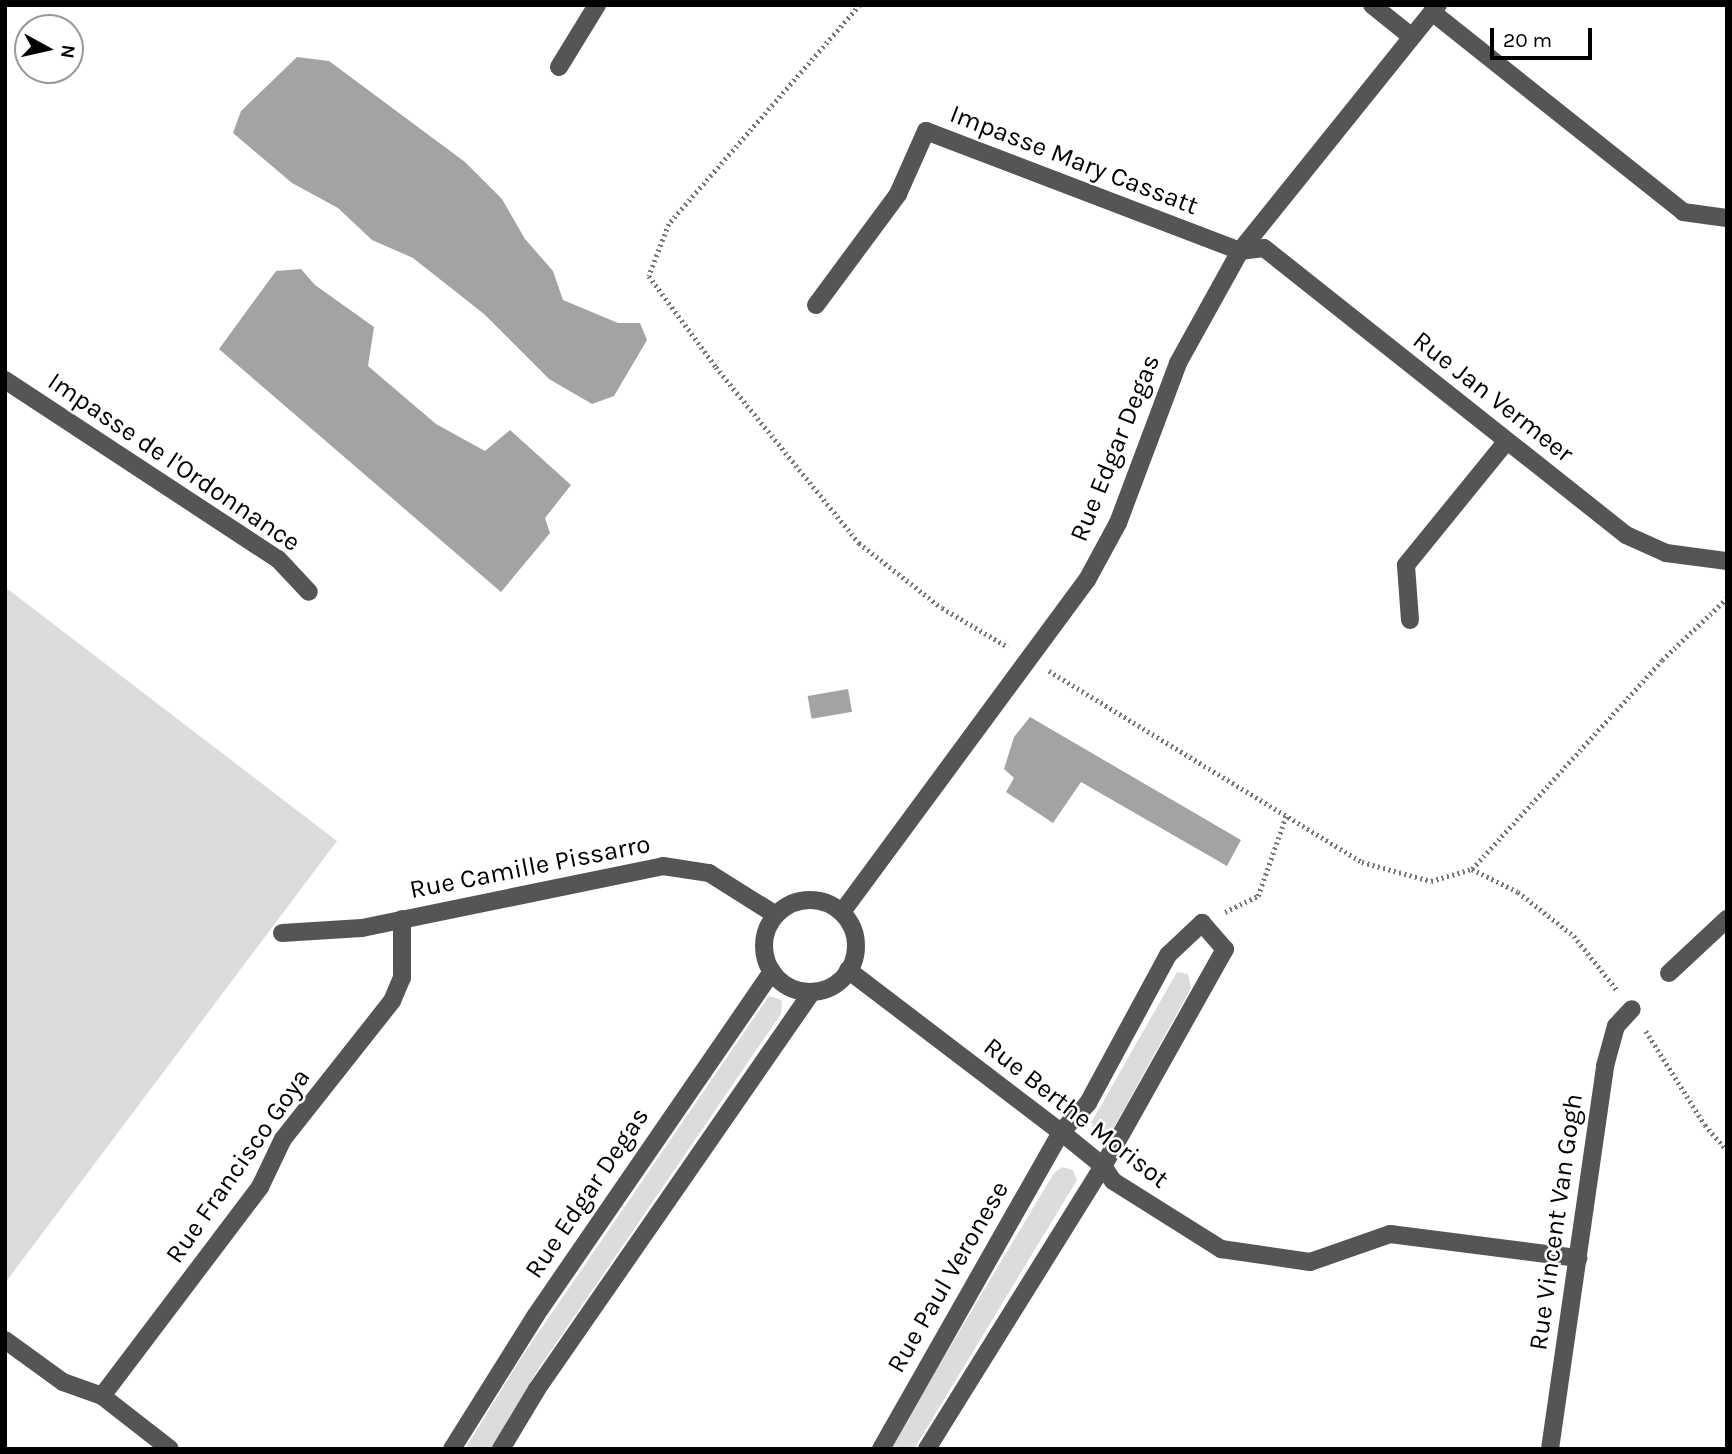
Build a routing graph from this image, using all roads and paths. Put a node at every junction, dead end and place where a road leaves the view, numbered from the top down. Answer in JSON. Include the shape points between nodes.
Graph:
{"nodes":[{"id":1,"x":597,"y":5,"type":"edge"},
{"id":2,"x":1372,"y":5,"type":"edge"},
{"id":3,"x":1435,"y":9,"type":"edge"},
{"id":4,"x":1412,"y":37,"type":"junction"},
{"id":5,"x":559,"y":67,"type":"dead end"},
{"id":6,"x":1727,"y":218,"type":"edge"},
{"id":7,"x":1240,"y":251,"type":"junction"},
{"id":8,"x":816,"y":305,"type":"dead end"},
{"id":9,"x":5,"y":380,"type":"edge"},
{"id":10,"x":1506,"y":442,"type":"junction"},
{"id":11,"x":1727,"y":561,"type":"edge"},
{"id":12,"x":309,"y":592,"type":"dead end"},
{"id":13,"x":1410,"y":620,"type":"dead end"},
{"id":14,"x":1286,"y":816,"type":"dead end"},
{"id":15,"x":842,"y":912,"type":"junction"},
{"id":16,"x":776,"y":915,"type":"junction"},
{"id":17,"x":402,"y":919,"type":"junction"},
{"id":18,"x":1727,"y":919,"type":"edge"},
{"id":19,"x":1202,"y":923,"type":"junction"},
{"id":20,"x":282,"y":933,"type":"dead end"},
{"id":21,"x":848,"y":970,"type":"junction"},
{"id":22,"x":772,"y":971,"type":"junction"},
{"id":23,"x":1669,"y":972,"type":"dead end"},
{"id":24,"x":812,"y":992,"type":"junction"},
{"id":25,"x":1632,"y":1009,"type":"dead end"},
{"id":26,"x":1061,"y":1132,"type":"junction"},
{"id":27,"x":1103,"y":1166,"type":"junction"},
{"id":28,"x":1578,"y":1258,"type":"junction"},
{"id":29,"x":5,"y":1340,"type":"edge"},
{"id":30,"x":102,"y":1396,"type":"junction"},
{"id":31,"x":170,"y":1449,"type":"edge"},
{"id":32,"x":452,"y":1449,"type":"edge"},
{"id":33,"x":501,"y":1449,"type":"edge"},
{"id":34,"x":881,"y":1449,"type":"edge"},
{"id":35,"x":927,"y":1449,"type":"edge"},
{"id":36,"x":1550,"y":1449,"type":"edge"}],
"edges":[{"from":1,"to":5,"type":"street"},
{"from":2,"to":4,"type":"street"},
{"from":3,"to":4,"type":"street","name":"Rue Edgar Degas"},
{"from":3,"to":6,"type":"street","via":[[1683,212]]},
{"from":4,"to":7,"type":"street","name":"Rue Edgar Degas"},
{"from":7,"to":8,"type":"street","name":"Impasse Mary Cassatt","via":[[926,131],[898,194]]},
{"from":7,"to":10,"type":"street","name":"Rue Jan Vermeer","via":[[1264,248]]},
{"from":7,"to":15,"type":"street","name":"Rue Edgar Degas","via":[[1178,363],[1118,523],[1087,580]]},
{"from":9,"to":12,"type":"street","name":"Impasse de l'Ordonnance","via":[[278,559]]},
{"from":10,"to":11,"type":"street","name":"Rue Jan Vermeer","via":[[1626,535],[1665,553]]},
{"from":10,"to":13,"type":"street","via":[[1406,565]]},
{"from":14,"to":19,"type":"path","via":[[1258,896]]},
{"from":15,"to":16,"type":"street","via":[[823,902],[801,900]]},
{"from":15,"to":21,"type":"street","via":[[855,938]]},
{"from":16,"to":17,"type":"street","name":"Rue Camille Pissarro","via":[[709,873],[663,866]]},
{"from":16,"to":22,"type":"street","via":[[764,941]]},
{"from":17,"to":20,"type":"street","name":"Rue Camille Pissarro","via":[[362,928]]},
{"from":17,"to":30,"type":"street","name":"Rue Francisco Goya","via":[[402,978],[392,1001],[283,1139],[260,1187]]},
{"from":18,"to":23,"type":"street"},
{"from":19,"to":26,"type":"street","name":"Rue Paul Veronese","via":[[1168,955],[1088,1103]]},
{"from":19,"to":27,"type":"street","via":[[1225,949]]},
{"from":21,"to":24,"type":"street","via":[[828,988]]},
{"from":21,"to":26,"type":"street","name":"Rue Berthe Morisot"},
{"from":22,"to":24,"type":"street","via":[[790,986]]},
{"from":22,"to":32,"type":"street","name":"Rue Edgar Degas","via":[[544,1303]]},
{"from":24,"to":33,"type":"street","via":[[537,1389]]},
{"from":25,"to":28,"type":"street","name":"Rue Vincent Van Gogh","via":[[1616,1026],[1605,1066]]},
{"from":26,"to":27,"type":"street","name":"Rue Berthe Morisot"},
{"from":26,"to":34,"type":"street","name":"Rue Paul Veronese"},
{"from":27,"to":28,"type":"street","name":"Rue Berthe Morisot","via":[[1113,1181],[1221,1249],[1310,1262],[1390,1234]]},
{"from":27,"to":35,"type":"street"},
{"from":28,"to":36,"type":"street","name":"Rue Vincent Van Gogh"},
{"from":29,"to":30,"type":"street","via":[[63,1382]]},
{"from":30,"to":31,"type":"street"}]}
